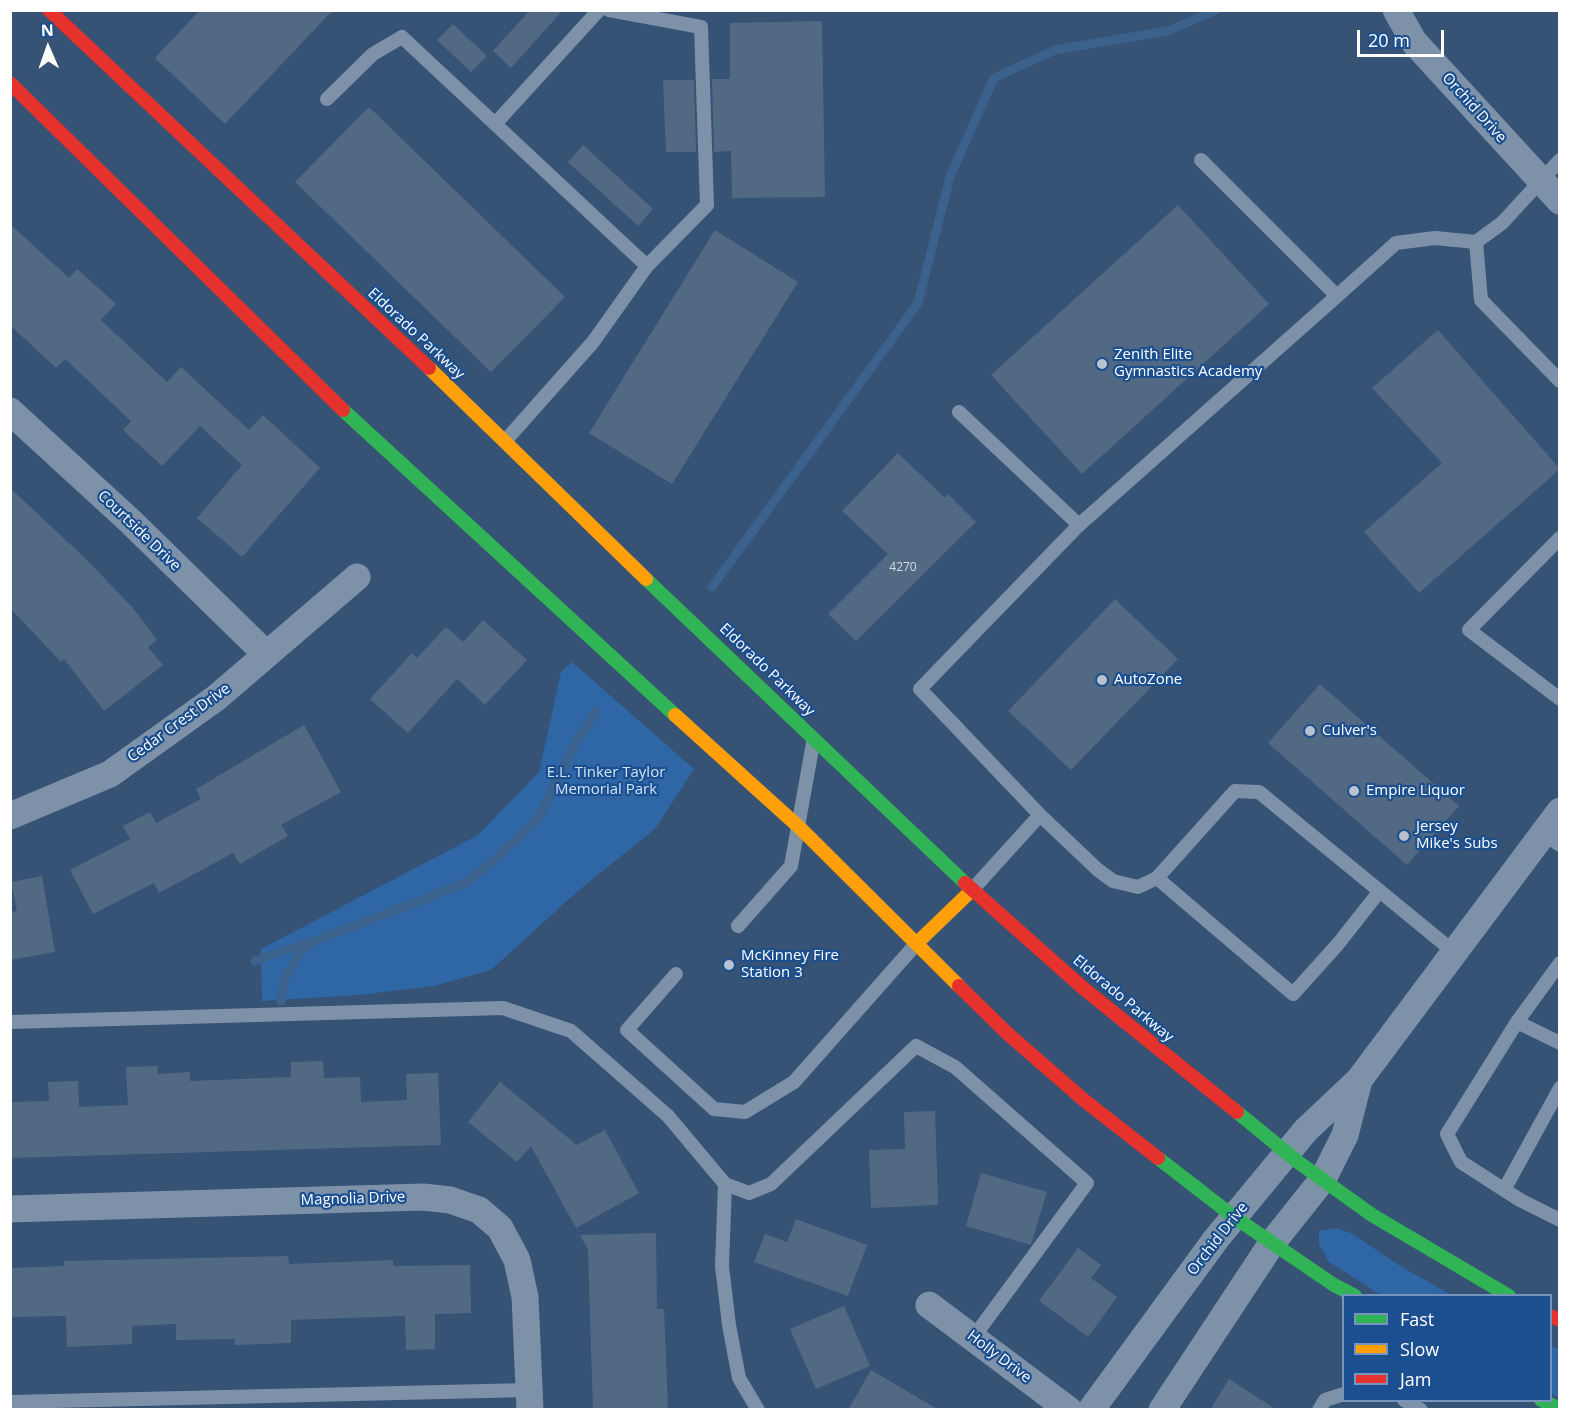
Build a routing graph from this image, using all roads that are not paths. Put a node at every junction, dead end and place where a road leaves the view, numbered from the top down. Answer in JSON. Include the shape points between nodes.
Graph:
{"nodes":[{"id":1,"x":49,"y":10,"type":"edge"},
{"id":2,"x":599,"y":10,"type":"edge"},
{"id":3,"x":609,"y":10,"type":"edge"},
{"id":4,"x":1396,"y":10,"type":"edge"},
{"id":5,"x":10,"y":83,"type":"edge"},
{"id":6,"x":327,"y":99,"type":"dead end"},
{"id":7,"x":495,"y":124,"type":"junction"},
{"id":8,"x":1201,"y":160,"type":"dead end"},
{"id":9,"x":1560,"y":160,"type":"edge"},
{"id":10,"x":1540,"y":180,"type":"junction"},
{"id":11,"x":1560,"y":201,"type":"edge"},
{"id":12,"x":1476,"y":242,"type":"junction"},
{"id":13,"x":647,"y":266,"type":"junction"},
{"id":14,"x":1337,"y":296,"type":"junction"},
{"id":15,"x":1560,"y":381,"type":"edge"},
{"id":16,"x":10,"y":411,"type":"edge"},
{"id":17,"x":959,"y":412,"type":"dead end"},
{"id":18,"x":506,"y":440,"type":"junction"},
{"id":19,"x":1079,"y":525,"type":"junction"},
{"id":20,"x":1560,"y":538,"type":"edge"},
{"id":21,"x":357,"y":578,"type":"dead end"},
{"id":22,"x":266,"y":654,"type":"junction"},
{"id":23,"x":1560,"y":699,"type":"edge"},
{"id":24,"x":813,"y":738,"type":"junction"},
{"id":25,"x":1560,"y":811,"type":"edge"},
{"id":26,"x":1040,"y":815,"type":"junction"},
{"id":27,"x":10,"y":816,"type":"edge"},
{"id":28,"x":800,"y":828,"type":"junction"},
{"id":29,"x":1551,"y":839,"type":"edge"},
{"id":30,"x":1157,"y":879,"type":"junction"},
{"id":31,"x":972,"y":890,"type":"junction"},
{"id":32,"x":1378,"y":892,"type":"junction"},
{"id":33,"x":738,"y":926,"type":"dead end"},
{"id":34,"x":916,"y":943,"type":"junction"},
{"id":35,"x":1454,"y":952,"type":"junction"},
{"id":36,"x":1560,"y":963,"type":"edge"},
{"id":37,"x":676,"y":974,"type":"dead end"},
{"id":38,"x":10,"y":1022,"type":"edge"},
{"id":39,"x":1517,"y":1022,"type":"junction"},
{"id":40,"x":1560,"y":1043,"type":"edge"},
{"id":41,"x":1359,"y":1080,"type":"junction"},
{"id":42,"x":1560,"y":1088,"type":"edge"},
{"id":43,"x":1286,"y":1153,"type":"junction"},
{"id":44,"x":1323,"y":1179,"type":"junction"},
{"id":45,"x":724,"y":1184,"type":"junction"},
{"id":46,"x":1504,"y":1190,"type":"junction"},
{"id":47,"x":10,"y":1209,"type":"edge"},
{"id":48,"x":1234,"y":1217,"type":"junction"},
{"id":49,"x":1560,"y":1220,"type":"edge"},
{"id":50,"x":1272,"y":1243,"type":"junction"},
{"id":51,"x":1351,"y":1294,"type":"edge"},
{"id":52,"x":1506,"y":1294,"type":"edge"},
{"id":53,"x":929,"y":1305,"type":"dead end"},
{"id":54,"x":973,"y":1338,"type":"junction"},
{"id":55,"x":1342,"y":1395,"type":"edge"},
{"id":56,"x":529,"y":1400,"type":"edge"},
{"id":57,"x":10,"y":1402,"type":"edge"},
{"id":58,"x":1406,"y":1402,"type":"edge"},
{"id":59,"x":1543,"y":1402,"type":"edge"},
{"id":60,"x":758,"y":1410,"type":"edge"},
{"id":61,"x":1069,"y":1410,"type":"edge"},
{"id":62,"x":1091,"y":1410,"type":"edge"},
{"id":63,"x":1162,"y":1410,"type":"edge"},
{"id":64,"x":1319,"y":1410,"type":"edge"},
{"id":65,"x":1421,"y":1410,"type":"edge"},
{"id":66,"x":1560,"y":1410,"type":"edge"}],
"edges":[{"from":1,"to":18,"type":"main road","name":"Eldorado Parkway"},
{"from":2,"to":7,"type":"lane"},
{"from":3,"to":13,"type":"lane","via":[[701,27],[707,205]]},
{"from":4,"to":10,"type":"street","name":"Orchid Drive","via":[[1414,42]]},
{"from":5,"to":28,"type":"main road","via":[[290,361]]},
{"from":6,"to":7,"type":"lane","via":[[373,54],[402,37]]},
{"from":7,"to":13,"type":"lane"},
{"from":8,"to":14,"type":"lane"},
{"from":9,"to":10,"type":"lane"},
{"from":10,"to":11,"type":"street","name":"Orchid Drive"},
{"from":10,"to":12,"type":"lane","via":[[1502,223]]},
{"from":12,"to":14,"type":"lane","via":[[1435,238],[1396,243]]},
{"from":12,"to":15,"type":"lane","via":[[1481,300]]},
{"from":13,"to":18,"type":"lane","via":[[593,342]]},
{"from":14,"to":19,"type":"lane"},
{"from":16,"to":22,"type":"street","name":"Courtside Drive"},
{"from":17,"to":19,"type":"lane"},
{"from":18,"to":24,"type":"main road","name":"Eldorado Parkway"},
{"from":19,"to":26,"type":"lane","via":[[920,689]]},
{"from":20,"to":23,"type":"lane","via":[[1469,630]]},
{"from":21,"to":22,"type":"street","name":"Cedar Crest Drive"},
{"from":22,"to":27,"type":"street","name":"Cedar Crest Drive","via":[[216,698],[110,774]]},
{"from":24,"to":28,"type":"lane"},
{"from":24,"to":31,"type":"main road","name":"Eldorado Parkway"},
{"from":25,"to":29,"type":"street","name":"Orchid Drive"},
{"from":26,"to":30,"type":"lane","via":[[1113,881],[1138,887]]},
{"from":26,"to":31,"type":"lane"},
{"from":28,"to":33,"type":"lane","via":[[791,866]]},
{"from":28,"to":34,"type":"main road"},
{"from":29,"to":35,"type":"street","name":"Orchid Drive"},
{"from":30,"to":32,"type":"lane","via":[[1235,791],[1258,792]]},
{"from":30,"to":32,"type":"lane","via":[[1293,994]]},
{"from":31,"to":34,"type":"main road"},
{"from":31,"to":43,"type":"main road","name":"Eldorado Parkway","via":[[1083,988]]},
{"from":32,"to":35,"type":"lane"},
{"from":34,"to":37,"type":"lane","via":[[794,1082],[745,1112],[714,1109],[627,1030]]},
{"from":34,"to":48,"type":"main road","via":[[1008,1034],[1085,1101]]},
{"from":35,"to":41,"type":"street","name":"Orchid Drive"},
{"from":36,"to":39,"type":"lane"},
{"from":38,"to":45,"type":"lane","via":[[503,1008],[571,1031],[668,1116]]},
{"from":39,"to":40,"type":"lane"},
{"from":39,"to":46,"type":"lane","via":[[1447,1134],[1461,1162]]},
{"from":41,"to":43,"type":"street","name":"Orchid Drive"},
{"from":41,"to":44,"type":"street","name":"Orchid Drive","via":[[1345,1135]]},
{"from":42,"to":46,"type":"lane"},
{"from":43,"to":44,"type":"main road","name":"Eldorado Parkway"},
{"from":43,"to":48,"type":"street","name":"Orchid Drive"},
{"from":44,"to":50,"type":"street","name":"Orchid Drive"},
{"from":44,"to":52,"type":"main road","name":"Eldorado Parkway","via":[[1372,1215]]},
{"from":45,"to":54,"type":"lane","via":[[749,1193],[771,1184],[916,1046],[955,1067],[1088,1184]]},
{"from":45,"to":60,"type":"lane","via":[[722,1266],[729,1324],[739,1378]]},
{"from":46,"to":49,"type":"lane"},
{"from":47,"to":56,"type":"street","name":"Magnolia Drive","via":[[423,1197],[479,1209],[500,1228],[518,1260],[525,1297]]},
{"from":48,"to":50,"type":"main road"},
{"from":48,"to":62,"type":"street","name":"Orchid Drive"},
{"from":50,"to":51,"type":"main road"},
{"from":50,"to":63,"type":"street","name":"Orchid Drive"},
{"from":53,"to":54,"type":"street","name":"Holly Drive"},
{"from":54,"to":61,"type":"street","name":"Holly Drive"},
{"from":55,"to":64,"type":"lane","via":[[1325,1400]]},
{"from":56,"to":57,"type":"lane"},
{"from":58,"to":65,"type":"lane"},
{"from":59,"to":66,"type":"main road"}]}
